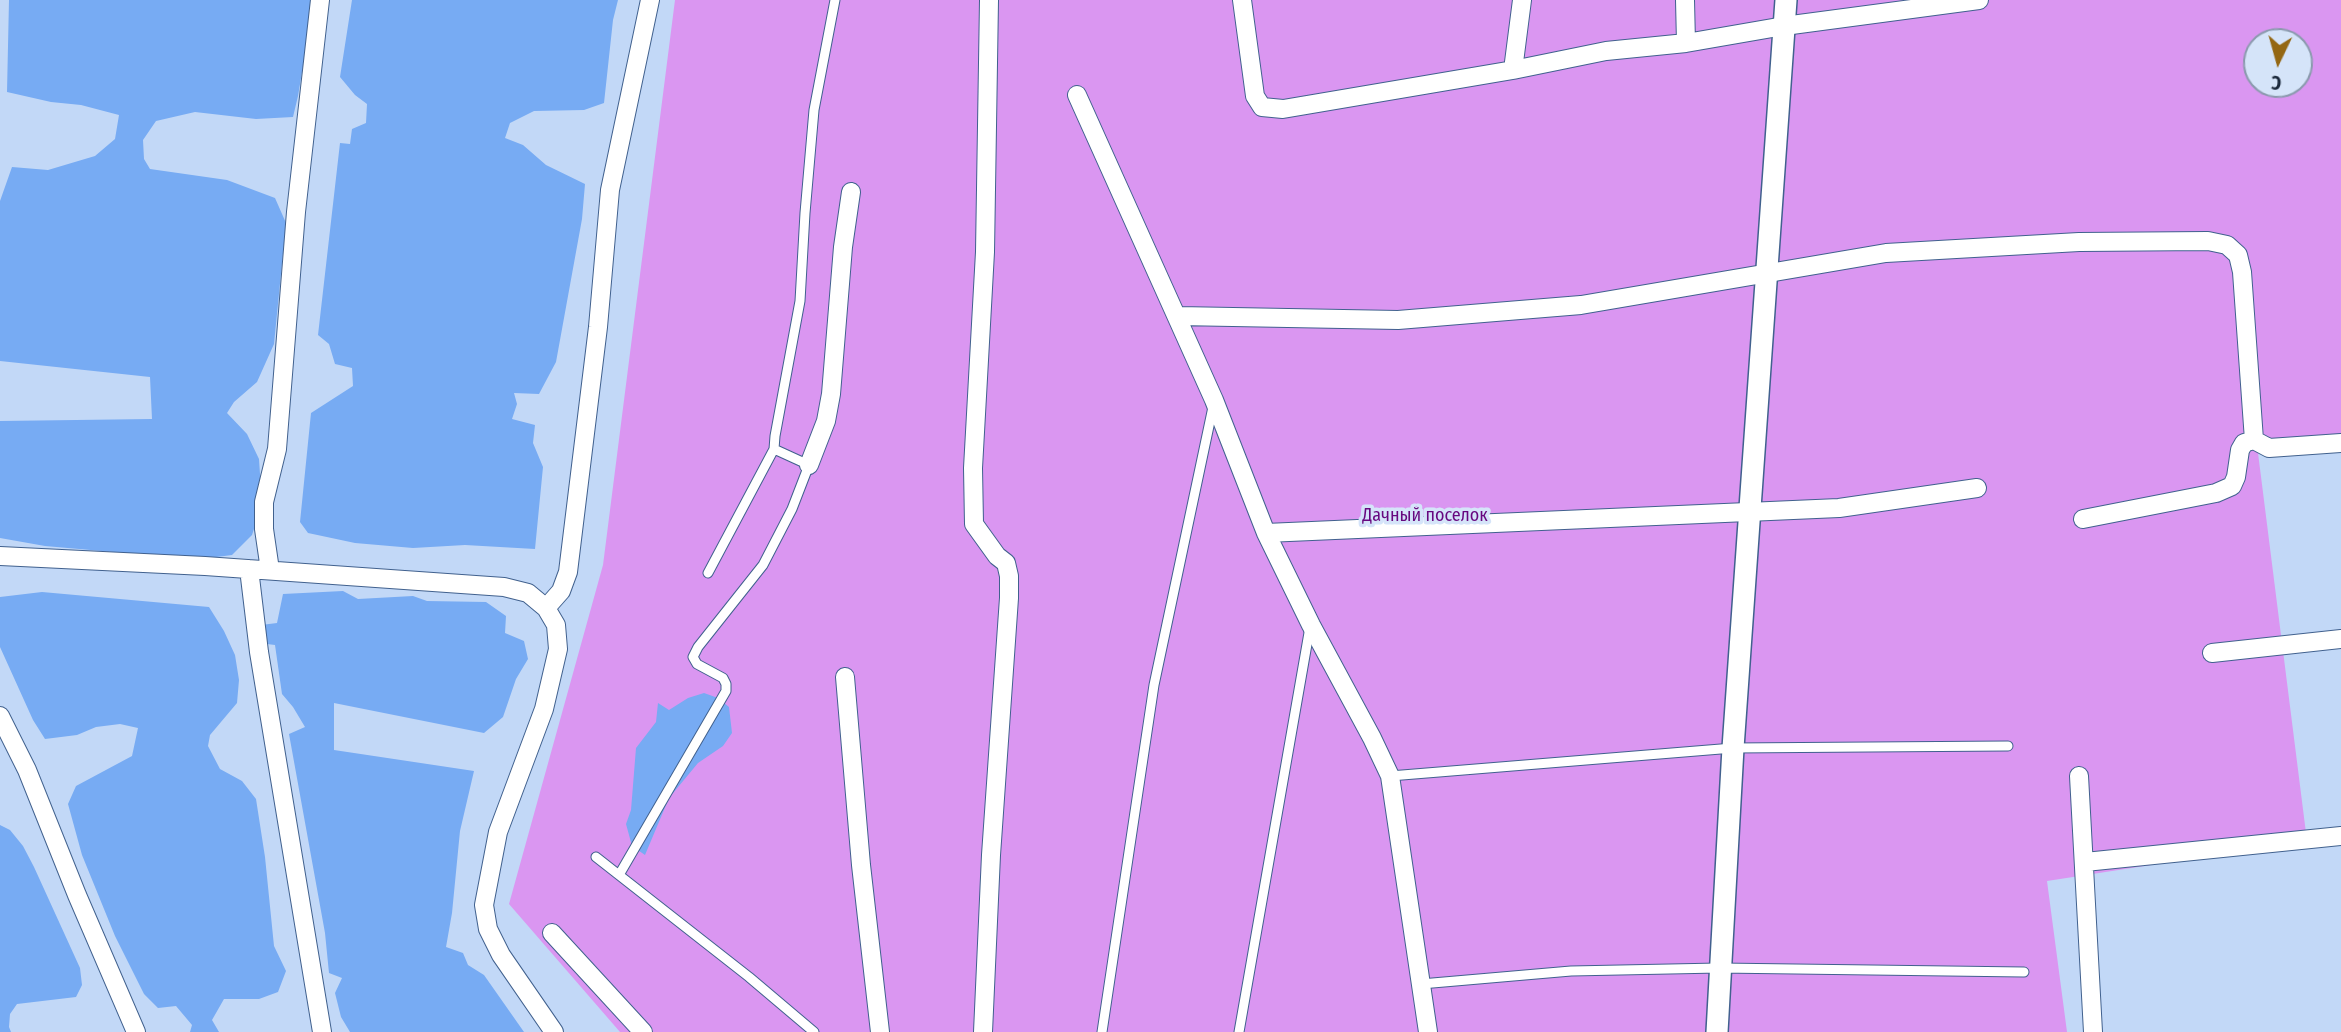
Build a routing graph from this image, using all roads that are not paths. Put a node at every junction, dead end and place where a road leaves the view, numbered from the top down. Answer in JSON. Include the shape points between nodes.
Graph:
{"nodes":[{"id":1,"x":320,"y":0,"type":"edge"},
{"id":2,"x":650,"y":0,"type":"edge"},
{"id":3,"x":835,"y":0,"type":"edge"},
{"id":4,"x":989,"y":0,"type":"edge"},
{"id":5,"x":1242,"y":0,"type":"edge"},
{"id":6,"x":1522,"y":0,"type":"edge"},
{"id":7,"x":1685,"y":0,"type":"edge"},
{"id":8,"x":1786,"y":0,"type":"edge"},
{"id":9,"x":1979,"y":0,"type":"edge"},
{"id":10,"x":1955,"y":1,"type":"edge"},
{"id":11,"x":1784,"y":26,"type":"junction"},
{"id":12,"x":1686,"y":43,"type":"junction"},
{"id":13,"x":1513,"y":70,"type":"junction"},
{"id":14,"x":1077,"y":95,"type":"dead end"},
{"id":15,"x":851,"y":192,"type":"dead end"},
{"id":16,"x":1768,"y":272,"type":"junction"},
{"id":17,"x":1178,"y":316,"type":"junction"},
{"id":18,"x":1214,"y":400,"type":"junction"},
{"id":19,"x":2254,"y":440,"type":"junction"},
{"id":20,"x":2341,"y":443,"type":"edge"},
{"id":21,"x":774,"y":449,"type":"junction"},
{"id":22,"x":809,"y":465,"type":"junction"},
{"id":23,"x":1977,"y":488,"type":"dead end"},
{"id":24,"x":1749,"y":513,"type":"junction"},
{"id":25,"x":2083,"y":519,"type":"dead end"},
{"id":26,"x":1266,"y":533,"type":"junction"},
{"id":27,"x":0,"y":556,"type":"edge"},
{"id":28,"x":249,"y":569,"type":"junction"},
{"id":29,"x":270,"y":570,"type":"junction"},
{"id":30,"x":708,"y":573,"type":"dead end"},
{"id":31,"x":546,"y":608,"type":"junction"},
{"id":32,"x":1311,"y":625,"type":"junction"},
{"id":33,"x":2341,"y":639,"type":"edge"},
{"id":34,"x":2213,"y":653,"type":"dead end"},
{"id":35,"x":845,"y":677,"type":"dead end"},
{"id":36,"x":0,"y":716,"type":"edge"},
{"id":37,"x":2008,"y":746,"type":"dead end"},
{"id":38,"x":1733,"y":748,"type":"junction"},
{"id":39,"x":1390,"y":776,"type":"junction"},
{"id":40,"x":2079,"y":776,"type":"dead end"},
{"id":41,"x":2341,"y":835,"type":"edge"},
{"id":42,"x":596,"y":857,"type":"dead end"},
{"id":43,"x":2085,"y":862,"type":"junction"},
{"id":44,"x":619,"y":875,"type":"junction"},
{"id":45,"x":552,"y":933,"type":"dead end"},
{"id":46,"x":1719,"y":968,"type":"junction"},
{"id":47,"x":2024,"y":972,"type":"dead end"},
{"id":48,"x":1420,"y":984,"type":"junction"},
{"id":49,"x":136,"y":1032,"type":"edge"},
{"id":50,"x":322,"y":1032,"type":"edge"},
{"id":51,"x":554,"y":1032,"type":"edge"},
{"id":52,"x":643,"y":1032,"type":"edge"},
{"id":53,"x":814,"y":1032,"type":"edge"},
{"id":54,"x":880,"y":1032,"type":"edge"},
{"id":55,"x":983,"y":1032,"type":"edge"},
{"id":56,"x":1102,"y":1032,"type":"edge"},
{"id":57,"x":1239,"y":1032,"type":"edge"},
{"id":58,"x":1428,"y":1032,"type":"edge"},
{"id":59,"x":1717,"y":1032,"type":"edge"},
{"id":60,"x":2093,"y":1032,"type":"edge"}],
"edges":[{"from":1,"to":29,"type":"street","via":[[296,212],[277,449],[263,514]]},
{"from":2,"to":31,"type":"street","via":[[610,190],[568,572],[561,591]]},
{"from":3,"to":21,"type":"lane","via":[[814,110],[800,301]]},
{"from":4,"to":55,"type":"street","via":[[974,524],[1006,563],[1009,576]]},
{"from":5,"to":13,"type":"street","via":[[1255,96],[1262,107],[1283,109]]},
{"from":6,"to":13,"type":"street"},
{"from":7,"to":12,"type":"street"},
{"from":8,"to":11,"type":"street"},
{"from":9,"to":10,"type":"street"},
{"from":10,"to":11,"type":"street"},
{"from":11,"to":12,"type":"street"},
{"from":11,"to":16,"type":"street"},
{"from":12,"to":13,"type":"street","via":[[1606,51]]},
{"from":14,"to":17,"type":"street"},
{"from":15,"to":22,"type":"street","via":[[831,394]]},
{"from":16,"to":17,"type":"street","via":[[1581,305],[1398,320]]},
{"from":16,"to":19,"type":"street","via":[[1886,253],[1982,246],[2195,241],[2227,245],[2238,255],[2242,272]]},
{"from":16,"to":24,"type":"street"},
{"from":17,"to":18,"type":"street"},
{"from":18,"to":26,"type":"street"},
{"from":18,"to":56,"type":"lane","via":[[1154,685]]},
{"from":19,"to":20,"type":"street","via":[[2269,448]]},
{"from":19,"to":25,"type":"street","via":[[2240,450],[2236,477],[2227,490]]},
{"from":21,"to":22,"type":"lane"},
{"from":21,"to":30,"type":"lane"},
{"from":22,"to":44,"type":"lane","via":[[763,565],[693,657],[697,664],[723,677],[726,691]]},
{"from":23,"to":24,"type":"street","via":[[1839,508]]},
{"from":24,"to":26,"type":"street"},
{"from":24,"to":38,"type":"street"},
{"from":26,"to":32,"type":"street"},
{"from":27,"to":28,"type":"street"},
{"from":28,"to":29,"type":"street"},
{"from":28,"to":50,"type":"street"},
{"from":29,"to":31,"type":"street","via":[[504,587],[528,593]]},
{"from":31,"to":51,"type":"street","via":[[556,625],[558,649],[544,709],[498,832],[484,905],[488,929],[501,955]]},
{"from":32,"to":39,"type":"street"},
{"from":32,"to":57,"type":"lane"},
{"from":33,"to":34,"type":"street"},
{"from":35,"to":54,"type":"street"},
{"from":36,"to":49,"type":"street"},
{"from":37,"to":38,"type":"lane"},
{"from":38,"to":39,"type":"lane"},
{"from":38,"to":46,"type":"street"},
{"from":39,"to":48,"type":"street"},
{"from":40,"to":43,"type":"street"},
{"from":41,"to":43,"type":"street"},
{"from":42,"to":44,"type":"lane"},
{"from":43,"to":60,"type":"street"},
{"from":44,"to":53,"type":"lane"},
{"from":45,"to":52,"type":"street"},
{"from":46,"to":47,"type":"lane"},
{"from":46,"to":48,"type":"lane","via":[[1572,971]]},
{"from":46,"to":59,"type":"street"},
{"from":48,"to":58,"type":"street"}]}
